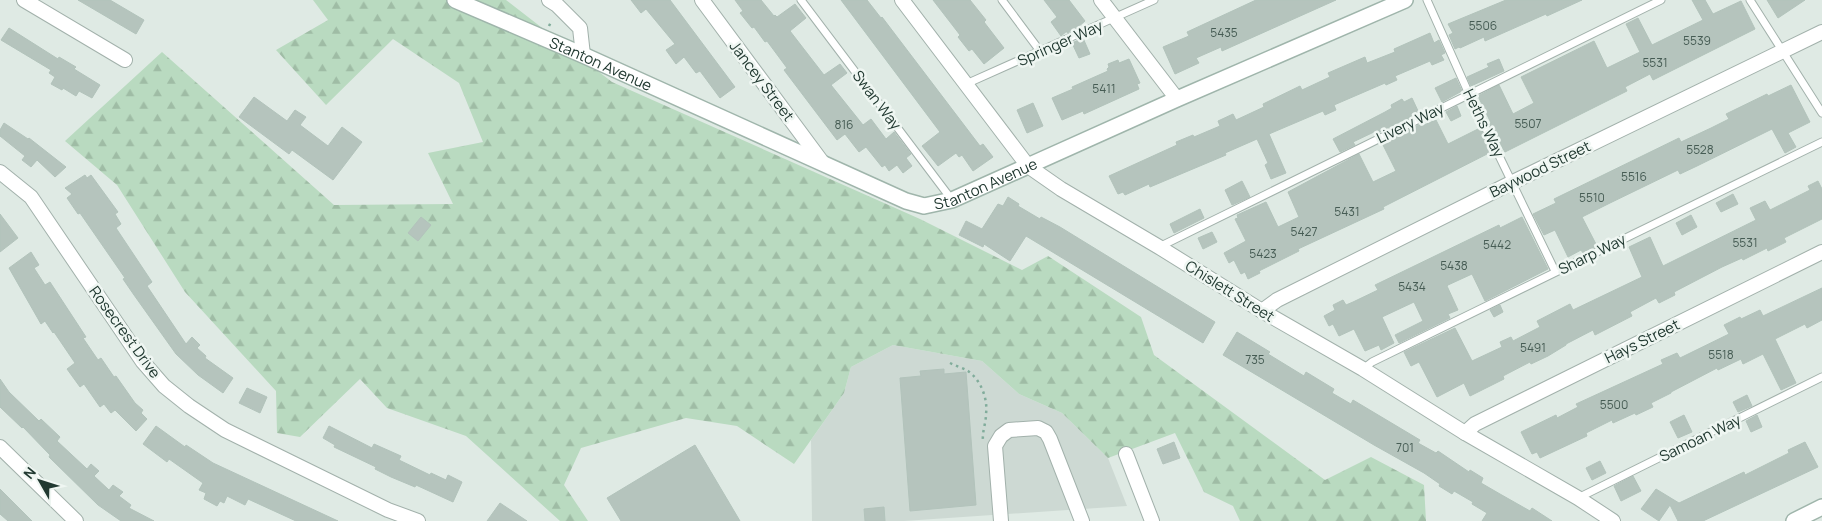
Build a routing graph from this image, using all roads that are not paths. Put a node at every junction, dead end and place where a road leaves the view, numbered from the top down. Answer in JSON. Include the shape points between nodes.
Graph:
{"nodes":[{"id":1,"x":24,"y":0,"type":"edge"},
{"id":2,"x":455,"y":0,"type":"edge"},
{"id":3,"x":549,"y":0,"type":"edge"},
{"id":4,"x":702,"y":0,"type":"edge"},
{"id":5,"x":801,"y":0,"type":"edge"},
{"id":6,"x":902,"y":0,"type":"edge"},
{"id":7,"x":1002,"y":0,"type":"edge"},
{"id":8,"x":1101,"y":0,"type":"edge"},
{"id":9,"x":1154,"y":0,"type":"edge"},
{"id":10,"x":1405,"y":0,"type":"edge"},
{"id":11,"x":1427,"y":0,"type":"edge"},
{"id":12,"x":1661,"y":0,"type":"edge"},
{"id":13,"x":1750,"y":0,"type":"edge"},
{"id":14,"x":1115,"y":18,"type":"junction"},
{"id":15,"x":1822,"y":32,"type":"edge"},
{"id":16,"x":1040,"y":51,"type":"junction"},
{"id":17,"x":1783,"y":51,"type":"junction"},
{"id":18,"x":583,"y":55,"type":"junction"},
{"id":19,"x":125,"y":60,"type":"dead end"},
{"id":20,"x":966,"y":84,"type":"junction"},
{"id":21,"x":1469,"y":94,"type":"junction"},
{"id":22,"x":1177,"y":99,"type":"junction"},
{"id":23,"x":1822,"y":113,"type":"edge"},
{"id":24,"x":1822,"y":142,"type":"edge"},
{"id":25,"x":822,"y":162,"type":"junction"},
{"id":26,"x":1028,"y":166,"type":"junction"},
{"id":27,"x":0,"y":172,"type":"edge"},
{"id":28,"x":1513,"y":182,"type":"junction"},
{"id":29,"x":952,"y":200,"type":"junction"},
{"id":30,"x":1159,"y":247,"type":"junction"},
{"id":31,"x":1822,"y":252,"type":"edge"},
{"id":32,"x":1555,"y":271,"type":"junction"},
{"id":33,"x":1262,"y":311,"type":"junction"},
{"id":34,"x":1363,"y":369,"type":"junction"},
{"id":35,"x":1822,"y":377,"type":"edge"},
{"id":36,"x":1465,"y":433,"type":"junction"},
{"id":37,"x":0,"y":447,"type":"edge"},
{"id":38,"x":1126,"y":454,"type":"dead end"},
{"id":39,"x":1578,"y":498,"type":"junction"},
{"id":40,"x":1822,"y":508,"type":"edge"},
{"id":41,"x":384,"y":515,"type":"edge"},
{"id":42,"x":76,"y":521,"type":"edge"},
{"id":43,"x":418,"y":521,"type":"edge"},
{"id":44,"x":1001,"y":521,"type":"edge"},
{"id":45,"x":1082,"y":521,"type":"edge"},
{"id":46,"x":1152,"y":521,"type":"edge"},
{"id":47,"x":1613,"y":521,"type":"edge"},
{"id":48,"x":1794,"y":521,"type":"edge"}],
"edges":[{"from":1,"to":19,"type":"street"},
{"from":2,"to":18,"type":"street","name":"Stanton Avenue"},
{"from":3,"to":18,"type":"street","via":[[580,28]]},
{"from":4,"to":25,"type":"street","name":"Jancey Street"},
{"from":5,"to":29,"type":"lane","name":"Swan Way"},
{"from":6,"to":20,"type":"street","name":"Chislett Street"},
{"from":7,"to":16,"type":"lane"},
{"from":8,"to":14,"type":"street"},
{"from":9,"to":14,"type":"lane","name":"Springer Way"},
{"from":10,"to":22,"type":"street","name":"Stanton Avenue"},
{"from":11,"to":21,"type":"lane","name":"Heths Way"},
{"from":12,"to":21,"type":"lane","name":"Livery Way"},
{"from":13,"to":17,"type":"lane"},
{"from":14,"to":16,"type":"lane","name":"Springer Way"},
{"from":14,"to":22,"type":"street"},
{"from":15,"to":17,"type":"street","name":"Baywood Street"},
{"from":16,"to":20,"type":"lane","name":"Springer Way"},
{"from":17,"to":23,"type":"lane"},
{"from":17,"to":28,"type":"street","name":"Baywood Street"},
{"from":18,"to":25,"type":"street","name":"Stanton Avenue"},
{"from":20,"to":26,"type":"street","name":"Chislett Street"},
{"from":21,"to":28,"type":"lane","name":"Heths Way"},
{"from":21,"to":30,"type":"lane","name":"Livery Way"},
{"from":22,"to":26,"type":"street","name":"Stanton Avenue"},
{"from":24,"to":32,"type":"lane","name":"Sharp Way"},
{"from":25,"to":29,"type":"street","name":"Stanton Avenue","via":[[906,201],[924,206]]},
{"from":26,"to":29,"type":"street","name":"Stanton Avenue"},
{"from":26,"to":30,"type":"street","name":"Chislett Street"},
{"from":27,"to":41,"type":"street","name":"Rosecrest Drive","via":[[31,197],[143,362],[164,386],[224,430]]},
{"from":28,"to":32,"type":"lane","name":"Heths Way"},
{"from":28,"to":33,"type":"street","name":"Baywood Street","via":[[1273,302]]},
{"from":30,"to":33,"type":"street","name":"Chislett Street"},
{"from":31,"to":36,"type":"street","name":"Hays Street","via":[[1475,424]]},
{"from":32,"to":34,"type":"lane","name":"Sharp Way"},
{"from":33,"to":34,"type":"street","name":"Chislett Street"},
{"from":34,"to":36,"type":"street","name":"Chislett Street"},
{"from":35,"to":39,"type":"lane","name":"Samoan Way"},
{"from":36,"to":39,"type":"street","name":"Chislett Street"},
{"from":37,"to":42,"type":"street"},
{"from":38,"to":46,"type":"street"},
{"from":39,"to":47,"type":"street","name":"Chislett Street"},
{"from":40,"to":48,"type":"street"},
{"from":41,"to":43,"type":"street","name":"Rosecrest Drive"},
{"from":44,"to":45,"type":"street","via":[[995,446],[1009,430],[1038,428],[1050,439]]}]}
